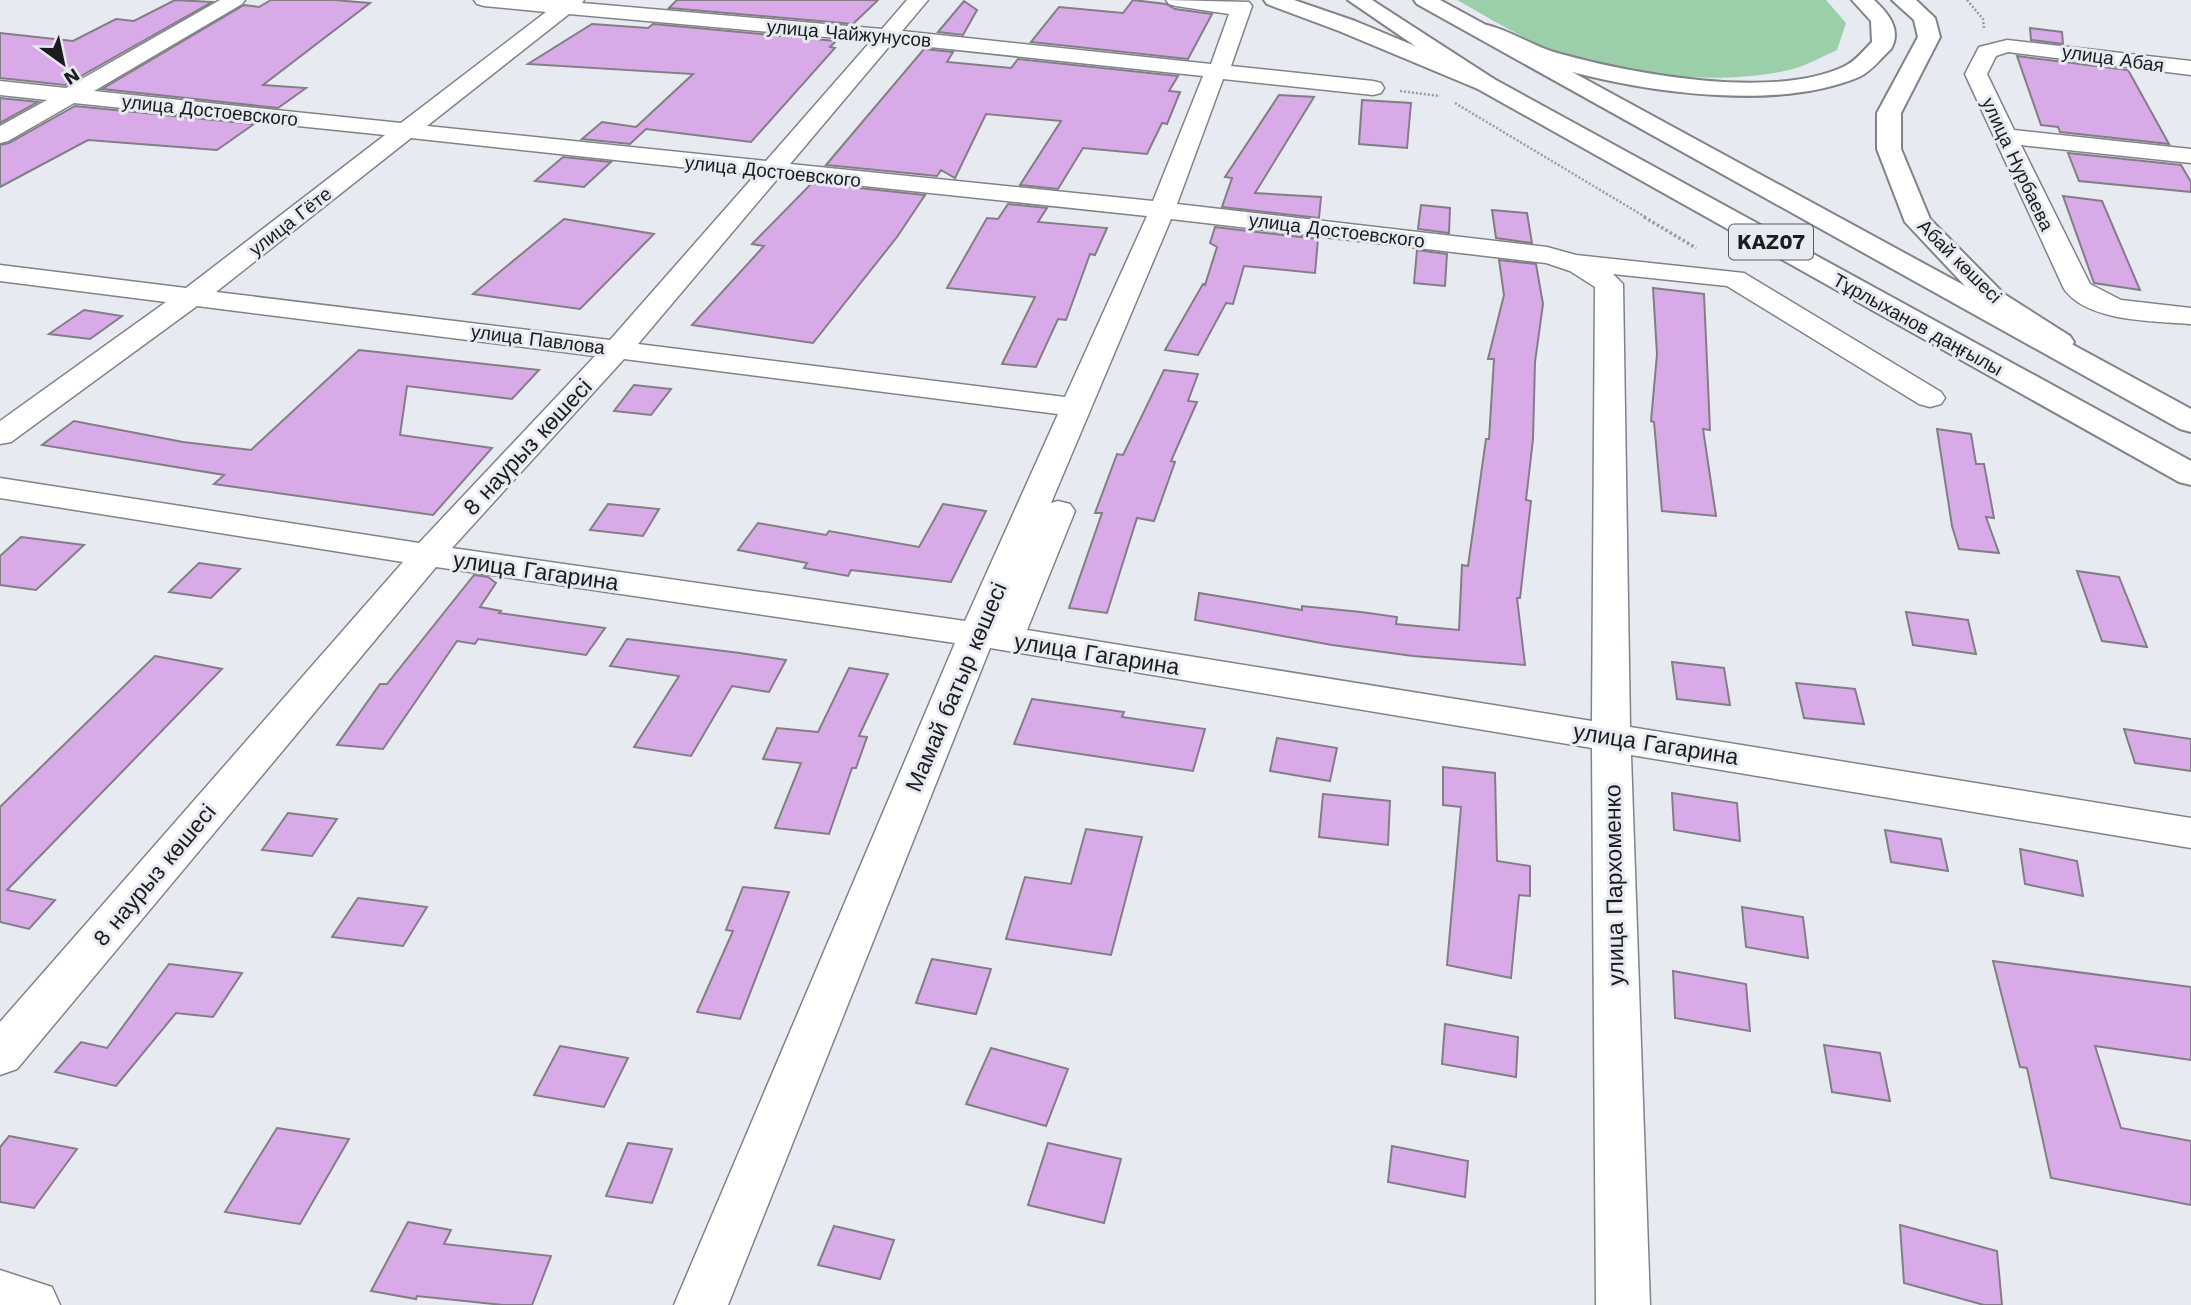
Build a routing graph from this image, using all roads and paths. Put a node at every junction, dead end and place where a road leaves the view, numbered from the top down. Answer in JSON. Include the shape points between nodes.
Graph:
{"nodes":[{"id":1,"x":234,"y":0,"type":"edge"},
{"id":2,"x":484,"y":0,"type":"edge"},
{"id":3,"x":918,"y":0,"type":"edge"},
{"id":4,"x":1176,"y":0,"type":"edge"},
{"id":5,"x":1273,"y":0,"type":"edge"},
{"id":6,"x":1358,"y":0,"type":"edge"},
{"id":7,"x":1424,"y":0,"type":"edge"},
{"id":8,"x":1863,"y":0,"type":"edge"},
{"id":9,"x":1903,"y":0,"type":"edge"},
{"id":10,"x":570,"y":4,"type":"edge"},
{"id":11,"x":1449,"y":16,"type":"junction"},
{"id":12,"x":886,"y":36,"type":"junction"},
{"id":13,"x":2036,"y":47,"type":"joint"},
{"id":14,"x":2191,"y":68,"type":"edge"},
{"id":15,"x":1224,"y":69,"type":"junction"},
{"id":16,"x":1486,"y":84,"type":"junction"},
{"id":17,"x":1428,"y":87,"type":"dead end"},
{"id":18,"x":0,"y":88,"type":"edge"},
{"id":19,"x":1373,"y":88,"type":"joint"},
{"id":20,"x":71,"y":95,"type":"junction"},
{"id":21,"x":1453,"y":101,"type":"dead end"},
{"id":22,"x":407,"y":132,"type":"junction"},
{"id":23,"x":0,"y":136,"type":"edge"},
{"id":24,"x":2004,"y":136,"type":"junction"},
{"id":25,"x":2191,"y":156,"type":"edge"},
{"id":26,"x":771,"y":170,"type":"junction"},
{"id":27,"x":1172,"y":211,"type":"junction"},
{"id":28,"x":1560,"y":258,"type":"junction"},
{"id":29,"x":0,"y":273,"type":"edge"},
{"id":30,"x":1734,"y":279,"type":"junction"},
{"id":31,"x":194,"y":295,"type":"junction"},
{"id":32,"x":2191,"y":316,"type":"edge"},
{"id":33,"x":617,"y":349,"type":"junction"},
{"id":34,"x":2136,"y":394,"type":"junction"},
{"id":35,"x":1930,"y":398,"type":"dead end"},
{"id":36,"x":1076,"y":407,"type":"junction"},
{"id":37,"x":2191,"y":422,"type":"edge"},
{"id":38,"x":0,"y":435,"type":"edge"},
{"id":39,"x":2191,"y":475,"type":"edge"},
{"id":40,"x":0,"y":488,"type":"edge"},
{"id":41,"x":427,"y":555,"type":"junction"},
{"id":42,"x":991,"y":636,"type":"junction"},
{"id":43,"x":1611,"y":737,"type":"junction"},
{"id":44,"x":2191,"y":833,"type":"edge"},
{"id":45,"x":0,"y":1055,"type":"edge"},
{"id":46,"x":0,"y":1295,"type":"edge"},
{"id":47,"x":33,"y":1305,"type":"edge"},
{"id":48,"x":701,"y":1305,"type":"edge"},
{"id":49,"x":1623,"y":1305,"type":"edge"}],
"edges":[{"from":1,"to":20,"type":"street"},
{"from":2,"to":10,"type":"street","name":"улица Чайжунусов"},
{"from":3,"to":12,"type":"street","name":"8 наурыз көшесі"},
{"from":4,"to":15,"type":"street","name":"Мамай батыр көшесі","via":[[1241,7]]},
{"from":5,"to":16,"type":"main road"},
{"from":6,"to":16,"type":"main road","name":"Тұрлыханов даңғылы","number":"KAZ07"},
{"from":7,"to":11,"type":"main road","name":"Тұрлыханов даңғылы","number":"KAZ07"},
{"from":8,"to":11,"type":"main road","via":[[1882,19],[1883,44],[1853,72],[1803,84],[1735,90],[1623,75],[1549,57]]},
{"from":9,"to":34,"type":"main road","name":"Абай көшесі","via":[[1924,18],[1929,37],[1889,113],[1889,149],[1918,222],[1994,299]]},
{"from":10,"to":12,"type":"street","name":"улица Чайжунусов"},
{"from":10,"to":22,"type":"street","name":"улица Гёте"},
{"from":11,"to":34,"type":"main road","name":"Тұрлыханов даңғылы","number":"KAZ07"},
{"from":12,"to":15,"type":"street","name":"улица Чайжунусов"},
{"from":12,"to":26,"type":"street","name":"8 наурыз көшесі"},
{"from":13,"to":14,"type":"street","name":"улица Абая"},
{"from":13,"to":24,"type":"street","name":"улица Нурбаева","via":[[2007,46],[1987,52],[1976,74]]},
{"from":15,"to":19,"type":"street","name":"улица Чайжунусов"},
{"from":15,"to":27,"type":"street","name":"Мамай батыр көшесі","via":[[1233,85]]},
{"from":16,"to":39,"type":"main road","name":"Тұрлыханов даңғылы","number":"KAZ07"},
{"from":17,"to":19,"type":"path","via":[[1444,96]]},
{"from":18,"to":20,"type":"street","name":"улица Достоевского"},
{"from":20,"to":22,"type":"street","name":"улица Достоевского"},
{"from":20,"to":23,"type":"street"},
{"from":21,"to":30,"type":"path","via":[[1725,267]]},
{"from":22,"to":26,"type":"street","name":"улица Достоевского"},
{"from":22,"to":31,"type":"street","name":"улица Гёте"},
{"from":24,"to":25,"type":"street"},
{"from":24,"to":32,"type":"street","name":"улица Нурбаева","via":[[2078,289],[2109,307]]},
{"from":26,"to":27,"type":"street","name":"улица Достоевского"},
{"from":26,"to":33,"type":"street","name":"8 наурыз көшесі"},
{"from":27,"to":28,"type":"street","name":"улица Достоевского"},
{"from":27,"to":36,"type":"street","name":"Мамай батыр көшесі"},
{"from":27,"to":42,"type":"street","name":"Мамай батыр көшесі"},
{"from":28,"to":30,"type":"street","name":"улица Достоевского"},
{"from":28,"to":43,"type":"street","name":"улица Пархоменко","via":[[1596,273],[1609,284]]},
{"from":29,"to":31,"type":"street","name":"улица Павлова"},
{"from":30,"to":35,"type":"street"},
{"from":31,"to":33,"type":"street","name":"улица Павлова"},
{"from":31,"to":38,"type":"street","name":"улица Гёте"},
{"from":33,"to":36,"type":"street","name":"улица Павлова"},
{"from":33,"to":41,"type":"street","name":"8 наурыз көшесі"},
{"from":34,"to":37,"type":"main road","name":"Тұрлыханов даңғылы","number":"KAZ07"},
{"from":36,"to":42,"type":"street","name":"Мамай батыр көшесі"},
{"from":40,"to":41,"type":"street","name":"улица Гагарина"},
{"from":41,"to":42,"type":"street","name":"улица Гагарина"},
{"from":41,"to":45,"type":"street","name":"8 наурыз көшесі"},
{"from":42,"to":43,"type":"street","name":"улица Гагарина"},
{"from":42,"to":48,"type":"street","name":"Мамай батыр көшесі"},
{"from":43,"to":44,"type":"street","name":"улица Гагарина"},
{"from":43,"to":49,"type":"street","name":"улица Пархоменко"},
{"from":46,"to":47,"type":"street"}]}
